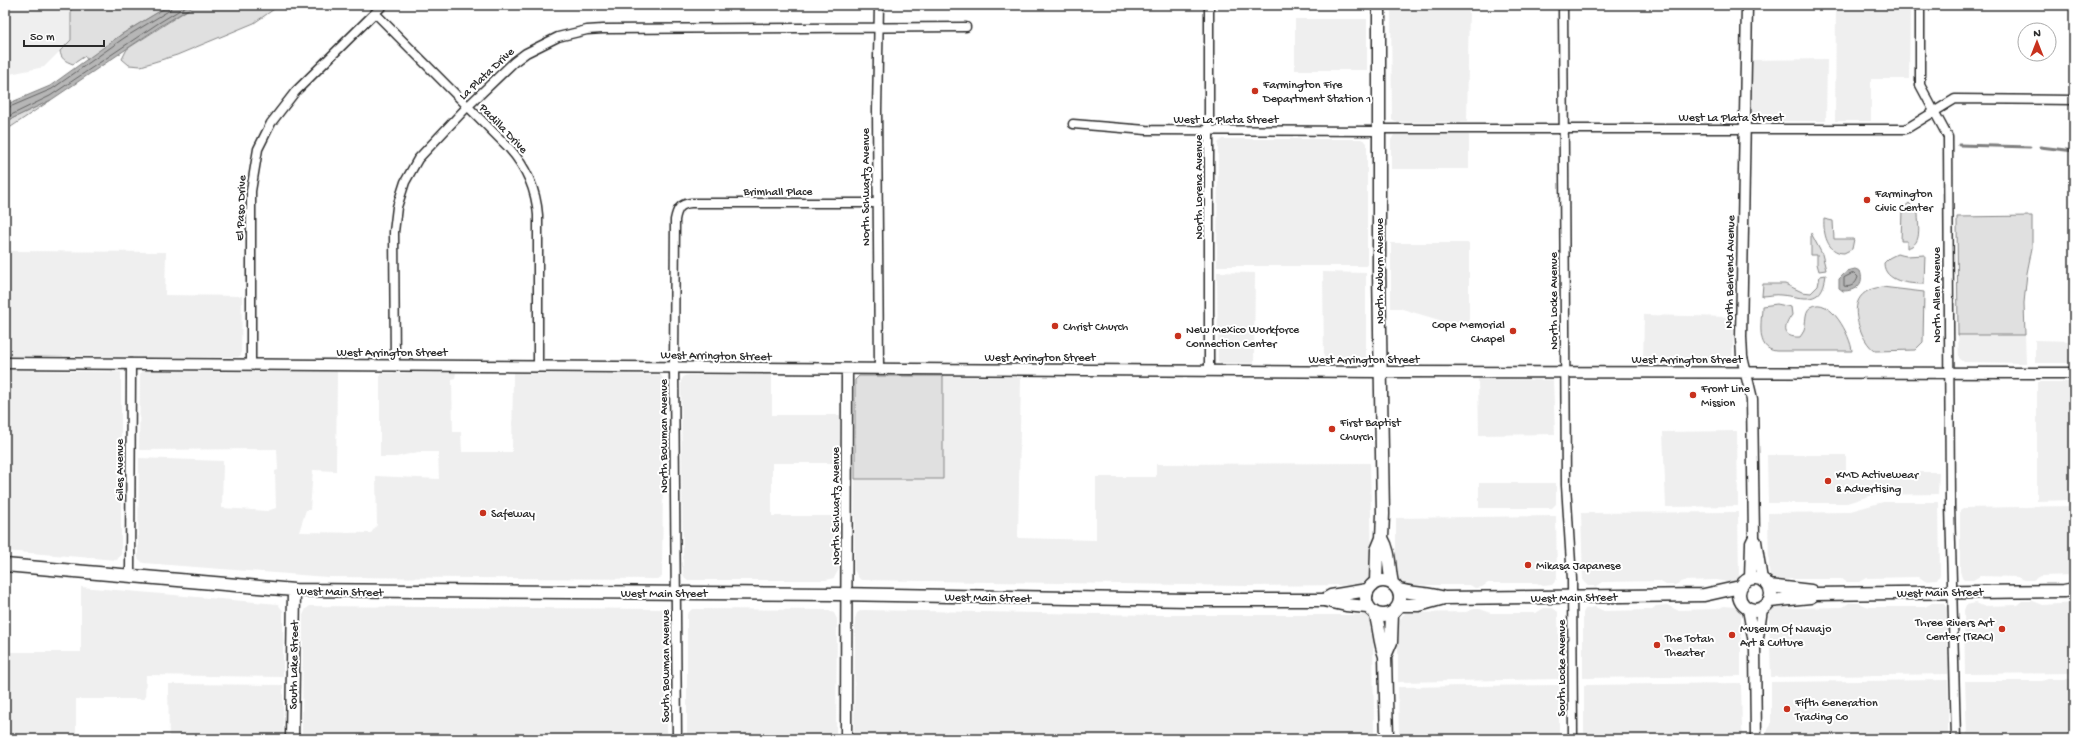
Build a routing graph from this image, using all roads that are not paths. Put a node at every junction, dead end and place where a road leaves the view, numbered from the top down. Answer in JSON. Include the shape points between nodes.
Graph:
{"nodes":[{"id":1,"x":383,"y":5,"type":"edge"},
{"id":2,"x":879,"y":5,"type":"edge"},
{"id":3,"x":1209,"y":5,"type":"edge"},
{"id":4,"x":1379,"y":5,"type":"edge"},
{"id":5,"x":1563,"y":5,"type":"edge"},
{"id":6,"x":1746,"y":5,"type":"edge"},
{"id":7,"x":1920,"y":5,"type":"edge"},
{"id":8,"x":375,"y":13,"type":"junction"},
{"id":9,"x":966,"y":26,"type":"dead end"},
{"id":10,"x":879,"y":27,"type":"junction"},
{"id":11,"x":2074,"y":100,"type":"edge"},
{"id":12,"x":467,"y":107,"type":"junction"},
{"id":13,"x":1934,"y":112,"type":"junction"},
{"id":14,"x":1073,"y":124,"type":"dead end"},
{"id":15,"x":1564,"y":128,"type":"junction"},
{"id":16,"x":1745,"y":129,"type":"junction"},
{"id":17,"x":1379,"y":130,"type":"junction"},
{"id":18,"x":1210,"y":131,"type":"junction"},
{"id":19,"x":878,"y":203,"type":"junction"},
{"id":20,"x":679,"y":208,"type":"joint"},
{"id":21,"x":5,"y":363,"type":"edge"},
{"id":22,"x":131,"y":363,"type":"junction"},
{"id":23,"x":251,"y":364,"type":"junction"},
{"id":24,"x":395,"y":366,"type":"junction"},
{"id":25,"x":538,"y":366,"type":"junction"},
{"id":26,"x":674,"y":367,"type":"junction"},
{"id":27,"x":848,"y":369,"type":"junction"},
{"id":28,"x":880,"y":369,"type":"junction"},
{"id":29,"x":1209,"y":370,"type":"junction"},
{"id":30,"x":1380,"y":372,"type":"junction"},
{"id":31,"x":1565,"y":372,"type":"junction"},
{"id":32,"x":1747,"y":372,"type":"junction"},
{"id":33,"x":1948,"y":372,"type":"junction"},
{"id":34,"x":2074,"y":372,"type":"edge"},
{"id":35,"x":1382,"y":538,"type":"junction"},
{"id":36,"x":5,"y":566,"type":"edge"},
{"id":37,"x":130,"y":576,"type":"junction"},
{"id":38,"x":1760,"y":581,"type":"junction"},
{"id":39,"x":1376,"y":582,"type":"junction"},
{"id":40,"x":1395,"y":587,"type":"junction"},
{"id":41,"x":1740,"y":587,"type":"junction"},
{"id":42,"x":294,"y":590,"type":"junction"},
{"id":43,"x":1367,"y":590,"type":"junction"},
{"id":44,"x":1953,"y":592,"type":"junction"},
{"id":45,"x":2071,"y":592,"type":"edge"},
{"id":46,"x":677,"y":594,"type":"junction"},
{"id":47,"x":1815,"y":594,"type":"junction"},
{"id":48,"x":848,"y":595,"type":"junction"},
{"id":49,"x":1704,"y":595,"type":"junction"},
{"id":50,"x":1573,"y":597,"type":"junction"},
{"id":51,"x":1444,"y":598,"type":"junction"},
{"id":52,"x":1324,"y":600,"type":"junction"},
{"id":53,"x":1766,"y":605,"type":"junction"},
{"id":54,"x":1745,"y":606,"type":"junction"},
{"id":55,"x":1396,"y":609,"type":"junction"},
{"id":56,"x":1371,"y":610,"type":"junction"},
{"id":57,"x":1755,"y":648,"type":"junction"},
{"id":58,"x":1386,"y":656,"type":"junction"},
{"id":59,"x":292,"y":739,"type":"edge"},
{"id":60,"x":677,"y":739,"type":"edge"},
{"id":61,"x":846,"y":739,"type":"edge"},
{"id":62,"x":1387,"y":739,"type":"edge"},
{"id":63,"x":1573,"y":739,"type":"edge"},
{"id":64,"x":1756,"y":739,"type":"edge"},
{"id":65,"x":1956,"y":739,"type":"edge"}],
"edges":[{"from":1,"to":8,"type":"street","name":"El Paso Drive"},
{"from":2,"to":10,"type":"street","name":"North Schwartz Avenue"},
{"from":3,"to":18,"type":"street","name":"North Lorena Avenue"},
{"from":4,"to":17,"type":"main road","name":"North Auburn Avenue"},
{"from":5,"to":15,"type":"street","name":"North Locke Avenue"},
{"from":6,"to":16,"type":"street","name":"North Behrend Avenue"},
{"from":7,"to":13,"type":"street","name":"North Allen Avenue","via":[[1920,85]]},
{"from":8,"to":12,"type":"street","name":"Padilla Drive"},
{"from":8,"to":23,"type":"street","name":"El Paso Drive","via":[[282,107],[258,149],[251,191]]},
{"from":9,"to":10,"type":"street","name":"La Plata Drive"},
{"from":10,"to":12,"type":"street","name":"La Plata Drive","via":[[603,29],[574,32],[558,37],[514,62]]},
{"from":10,"to":19,"type":"street","name":"North Schwartz Avenue"},
{"from":11,"to":13,"type":"street","name":"West La Plata Street","via":[[1955,99]]},
{"from":12,"to":24,"type":"street","name":"La Plata Drive","via":[[418,159],[405,182],[397,207],[394,232]]},
{"from":12,"to":25,"type":"street","name":"Padilla Drive","via":[[518,158],[535,194],[538,214]]},
{"from":13,"to":16,"type":"street","name":"West La Plata Street","via":[[1906,129]]},
{"from":13,"to":33,"type":"street","name":"North Allen Avenue","via":[[1948,137]]},
{"from":14,"to":18,"type":"street","name":"West La Plata Street","via":[[1146,130]]},
{"from":15,"to":16,"type":"street","name":"West La Plata Street"},
{"from":15,"to":17,"type":"street","name":"West La Plata Street"},
{"from":15,"to":31,"type":"street","name":"North Locke Avenue"},
{"from":16,"to":32,"type":"street","name":"North Behrend Avenue","via":[[1741,337],[1742,357]]},
{"from":17,"to":18,"type":"street","name":"West La Plata Street"},
{"from":17,"to":30,"type":"main road","name":"North Auburn Avenue"},
{"from":18,"to":29,"type":"street","name":"North Lorena Avenue"},
{"from":19,"to":20,"type":"street","name":"Brimhall Place","via":[[691,203]]},
{"from":19,"to":28,"type":"street","name":"North Schwartz Avenue"},
{"from":20,"to":26,"type":"street","name":"North Bowman Avenue","via":[[675,220]]},
{"from":21,"to":22,"type":"street","name":"West Arrington Street"},
{"from":22,"to":23,"type":"street","name":"West Arrington Street"},
{"from":22,"to":37,"type":"street","name":"Giles Avenue"},
{"from":23,"to":24,"type":"street","name":"West Arrington Street"},
{"from":24,"to":25,"type":"street","name":"West Arrington Street"},
{"from":25,"to":26,"type":"street","name":"West Arrington Street"},
{"from":26,"to":27,"type":"street","name":"West Arrington Street"},
{"from":26,"to":46,"type":"street","name":"North Bowman Avenue"},
{"from":27,"to":28,"type":"street","name":"West Arrington Street"},
{"from":27,"to":48,"type":"street","name":"North Schwartz Avenue"},
{"from":28,"to":29,"type":"street","name":"West Arrington Street"},
{"from":29,"to":30,"type":"street","name":"West Arrington Street"},
{"from":30,"to":31,"type":"street","name":"West Arrington Street"},
{"from":30,"to":35,"type":"main road","name":"North Auburn Avenue"},
{"from":31,"to":32,"type":"street","name":"West Arrington Street"},
{"from":31,"to":50,"type":"street","name":"North Locke Avenue","via":[[1566,484],[1571,532]]},
{"from":32,"to":33,"type":"street","name":"West Arrington Street"},
{"from":32,"to":38,"type":"street","name":"North Behrend Avenue","via":[[1752,399],[1754,537],[1751,542]]},
{"from":33,"to":34,"type":"street","name":"West Arrington Street"},
{"from":33,"to":44,"type":"street","name":"North Allen Avenue"},
{"from":35,"to":39,"type":"main road","name":"North Auburn Avenue","via":[[1377,550]]},
{"from":35,"to":40,"type":"main road","name":"North Auburn Avenue","via":[[1389,551],[1389,570]]},
{"from":36,"to":37,"type":"main road","name":"West Main Street"},
{"from":37,"to":42,"type":"main road","name":"West Main Street"},
{"from":38,"to":41,"type":"main road"},
{"from":38,"to":47,"type":"main road","name":"West Main Street"},
{"from":38,"to":53,"type":"main road","via":[[1771,593]]},
{"from":39,"to":40,"type":"main road"},
{"from":39,"to":43,"type":"main road"},
{"from":40,"to":51,"type":"main road","name":"West Main Street","via":[[1410,593]]},
{"from":40,"to":55,"type":"main road"},
{"from":41,"to":49,"type":"main road","name":"West Main Street"},
{"from":41,"to":54,"type":"main road","via":[[1739,595]]},
{"from":42,"to":46,"type":"main road","name":"West Main Street"},
{"from":42,"to":59,"type":"main road","name":"South Lake Street"},
{"from":43,"to":52,"type":"main road","name":"West Main Street","via":[[1331,596]]},
{"from":43,"to":56,"type":"main road","via":[[1365,596]]},
{"from":44,"to":45,"type":"main road","name":"West Main Street"},
{"from":44,"to":47,"type":"main road","name":"West Main Street"},
{"from":44,"to":65,"type":"street","name":"North Allen Avenue"},
{"from":46,"to":48,"type":"main road","name":"West Main Street"},
{"from":46,"to":60,"type":"street","name":"South Bowman Avenue"},
{"from":47,"to":53,"type":"main road","name":"West Main Street"},
{"from":48,"to":52,"type":"main road","name":"West Main Street"},
{"from":48,"to":61,"type":"street","name":"North Schwartz Avenue"},
{"from":49,"to":50,"type":"main road","name":"West Main Street"},
{"from":49,"to":54,"type":"main road","name":"West Main Street","via":[[1731,599]]},
{"from":50,"to":51,"type":"main road","name":"West Main Street"},
{"from":50,"to":63,"type":"street","name":"South Locke Avenue"},
{"from":51,"to":55,"type":"main road","name":"West Main Street","via":[[1419,606]]},
{"from":52,"to":56,"type":"main road","name":"West Main Street"},
{"from":53,"to":54,"type":"main road","via":[[1753,610]]},
{"from":53,"to":57,"type":"street"},
{"from":54,"to":57,"type":"street"},
{"from":55,"to":56,"type":"main road","via":[[1387,615]]},
{"from":55,"to":58,"type":"main road"},
{"from":56,"to":58,"type":"main road","via":[[1379,626],[1379,642]]},
{"from":57,"to":64,"type":"street"},
{"from":58,"to":62,"type":"main road"}]}
